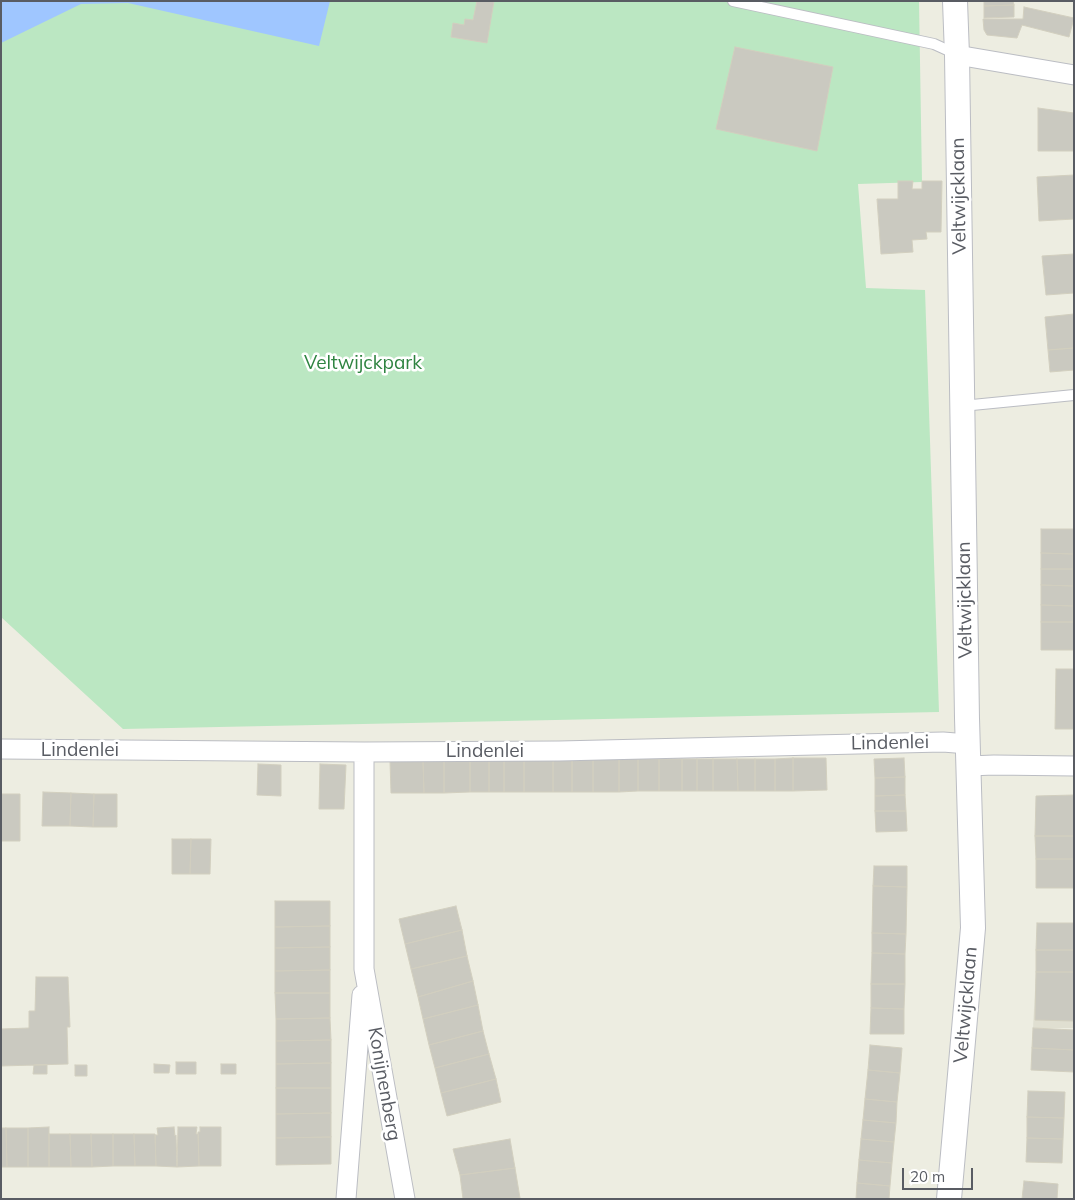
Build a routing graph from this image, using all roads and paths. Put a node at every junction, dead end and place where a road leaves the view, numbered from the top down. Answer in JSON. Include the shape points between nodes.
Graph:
{"nodes":[{"id":1,"x":733,"y":1,"type":"edge"},
{"id":2,"x":955,"y":1,"type":"edge"},
{"id":3,"x":957,"y":54,"type":"junction"},
{"id":4,"x":1074,"y":75,"type":"edge"},
{"id":5,"x":1074,"y":395,"type":"edge"},
{"id":6,"x":962,"y":406,"type":"junction"},
{"id":7,"x":1,"y":749,"type":"edge"},
{"id":8,"x":364,"y":752,"type":"junction"},
{"id":9,"x":969,"y":755,"type":"junction"},
{"id":10,"x":1074,"y":766,"type":"edge"},
{"id":11,"x":364,"y":969,"type":"junction"},
{"id":12,"x":346,"y":1199,"type":"edge"},
{"id":13,"x":405,"y":1199,"type":"edge"},
{"id":14,"x":950,"y":1199,"type":"edge"}],
"edges":[{"from":1,"to":3,"type":"lane","via":[[934,44]]},
{"from":2,"to":3,"type":"street","name":"Veltwijcklaan"},
{"from":3,"to":4,"type":"street"},
{"from":3,"to":6,"type":"street","name":"Veltwijcklaan"},
{"from":5,"to":6,"type":"lane"},
{"from":6,"to":9,"type":"street","name":"Veltwijcklaan"},
{"from":7,"to":8,"type":"street","name":"Lindenlei"},
{"from":8,"to":9,"type":"street","name":"Lindenlei","via":[[933,742]]},
{"from":8,"to":11,"type":"street","name":"Konijnenberg"},
{"from":9,"to":10,"type":"street","name":"Lindenlei"},
{"from":9,"to":14,"type":"street","name":"Veltwijcklaan","via":[[973,928]]},
{"from":11,"to":12,"type":"street","name":"Konijnenberg"},
{"from":11,"to":13,"type":"street","name":"Konijnenberg"}]}
